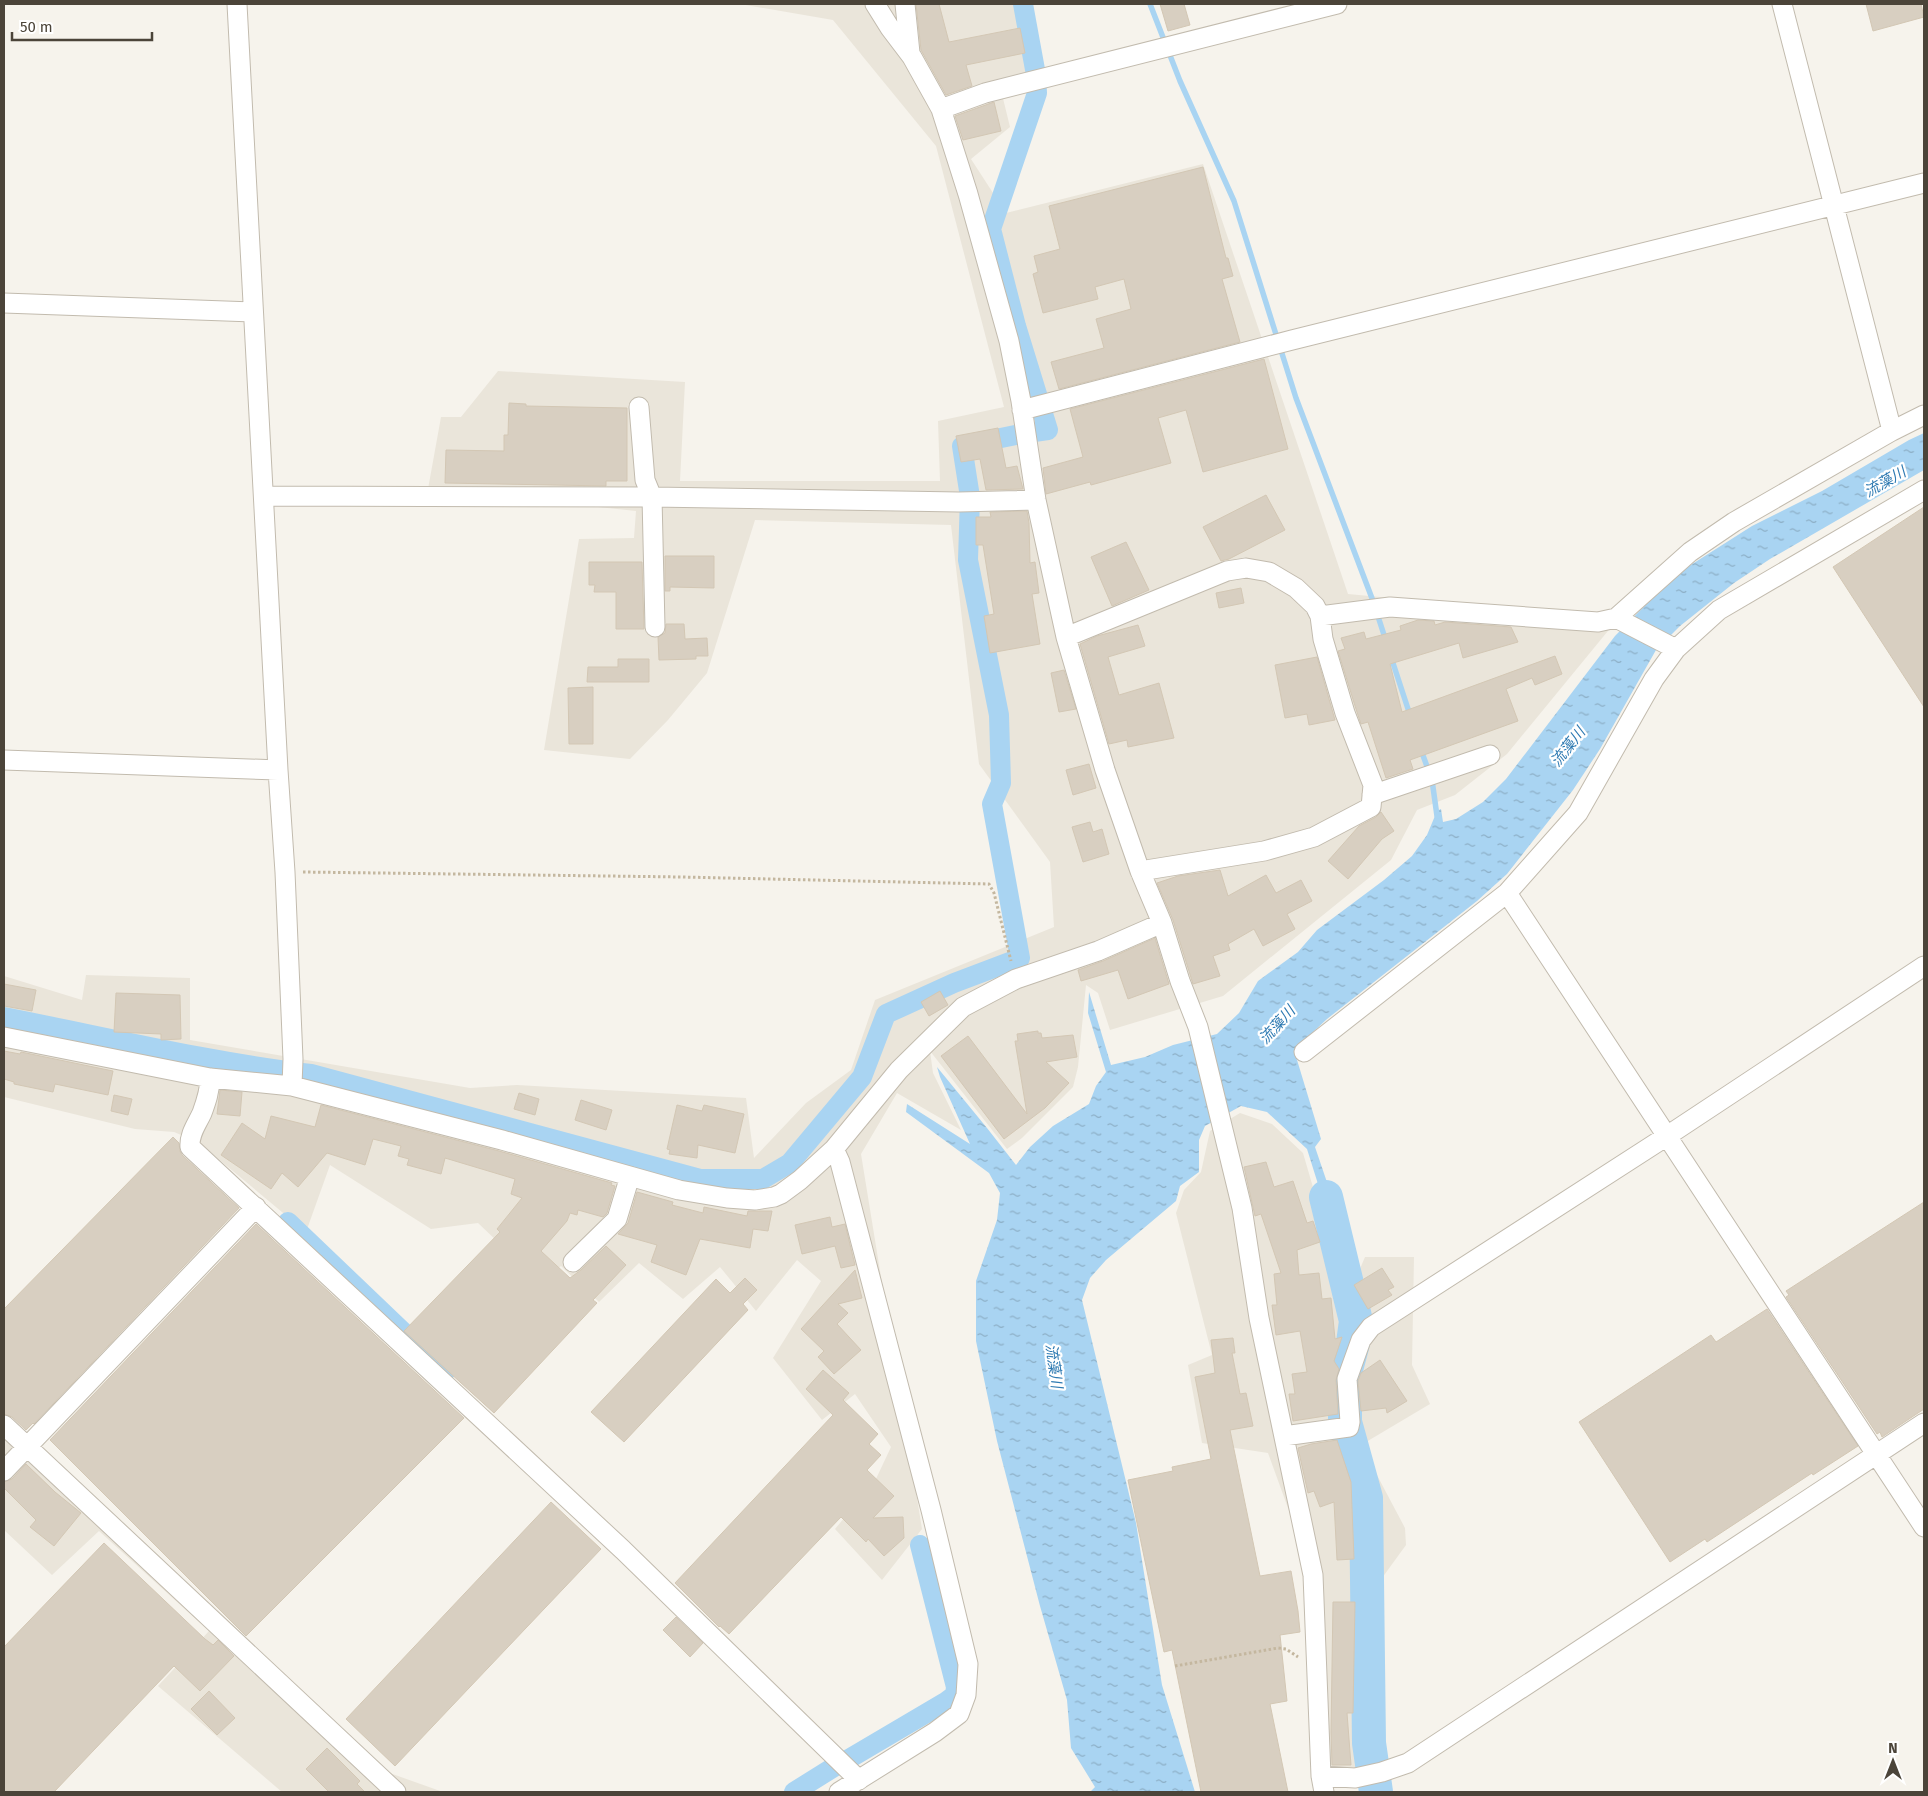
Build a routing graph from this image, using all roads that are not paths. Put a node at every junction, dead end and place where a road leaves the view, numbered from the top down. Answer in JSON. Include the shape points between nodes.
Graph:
{"nodes":[{"id":1,"x":237,"y":4,"type":"edge"},
{"id":2,"x":875,"y":4,"type":"edge"},
{"id":3,"x":905,"y":4,"type":"edge"},
{"id":4,"x":1337,"y":4,"type":"edge"},
{"id":5,"x":1782,"y":4,"type":"edge"},
{"id":6,"x":910,"y":54,"type":"junction"},
{"id":7,"x":941,"y":109,"type":"junction"},
{"id":8,"x":1924,"y":183,"type":"edge"},
{"id":9,"x":1834,"y":205,"type":"junction"},
{"id":10,"x":4,"y":303,"type":"edge"},
{"id":11,"x":253,"y":312,"type":"junction"},
{"id":12,"x":639,"y":407,"type":"dead end"},
{"id":13,"x":1023,"y":413,"type":"junction"},
{"id":14,"x":1924,"y":415,"type":"edge"},
{"id":15,"x":1892,"y":431,"type":"junction"},
{"id":16,"x":1924,"y":490,"type":"edge"},
{"id":17,"x":264,"y":496,"type":"junction"},
{"id":18,"x":652,"y":497,"type":"junction"},
{"id":19,"x":1036,"y":500,"type":"junction"},
{"id":20,"x":1320,"y":616,"type":"junction"},
{"id":21,"x":1619,"y":619,"type":"junction"},
{"id":22,"x":655,"y":627,"type":"dead end"},
{"id":23,"x":1066,"y":637,"type":"junction"},
{"id":24,"x":1672,"y":647,"type":"junction"},
{"id":25,"x":1490,"y":756,"type":"dead end"},
{"id":26,"x":4,"y":760,"type":"edge"},
{"id":27,"x":278,"y":770,"type":"junction"},
{"id":28,"x":1372,"y":795,"type":"junction"},
{"id":29,"x":1140,"y":871,"type":"junction"},
{"id":30,"x":1507,"y":893,"type":"junction"},
{"id":31,"x":1162,"y":923,"type":"junction"},
{"id":32,"x":1924,"y":966,"type":"edge"},
{"id":33,"x":4,"y":1037,"type":"edge"},
{"id":34,"x":1304,"y":1052,"type":"dead end"},
{"id":35,"x":210,"y":1078,"type":"junction"},
{"id":36,"x":292,"y":1083,"type":"junction"},
{"id":37,"x":1667,"y":1136,"type":"junction"},
{"id":38,"x":834,"y":1149,"type":"junction"},
{"id":39,"x":630,"y":1176,"type":"junction"},
{"id":40,"x":256,"y":1207,"type":"junction"},
{"id":41,"x":573,"y":1262,"type":"dead end"},
{"id":42,"x":1924,"y":1423,"type":"edge"},
{"id":43,"x":4,"y":1425,"type":"edge"},
{"id":44,"x":1284,"y":1436,"type":"junction"},
{"id":45,"x":27,"y":1447,"type":"junction"},
{"id":46,"x":1877,"y":1454,"type":"junction"},
{"id":47,"x":4,"y":1471,"type":"edge"},
{"id":48,"x":1924,"y":1527,"type":"edge"},
{"id":49,"x":859,"y":1780,"type":"junction"},
{"id":50,"x":1322,"y":1784,"type":"edge"},
{"id":51,"x":396,"y":1792,"type":"edge"},
{"id":52,"x":839,"y":1792,"type":"edge"}],
"edges":[{"from":1,"to":11,"type":"street"},
{"from":2,"to":6,"type":"street"},
{"from":3,"to":6,"type":"street"},
{"from":4,"to":7,"type":"street","via":[[985,93]]},
{"from":5,"to":9,"type":"street"},
{"from":6,"to":7,"type":"street"},
{"from":7,"to":13,"type":"street","via":[[1009,341]]},
{"from":8,"to":9,"type":"street"},
{"from":9,"to":13,"type":"street","via":[[1283,342]]},
{"from":9,"to":15,"type":"street"},
{"from":10,"to":11,"type":"street"},
{"from":11,"to":17,"type":"street"},
{"from":12,"to":18,"type":"street","via":[[645,480]]},
{"from":13,"to":19,"type":"street"},
{"from":14,"to":15,"type":"street"},
{"from":15,"to":21,"type":"street","via":[[1734,522],[1690,552]]},
{"from":16,"to":24,"type":"street","via":[[1719,610]]},
{"from":17,"to":18,"type":"street"},
{"from":17,"to":27,"type":"street"},
{"from":18,"to":19,"type":"street","via":[[959,502]]},
{"from":18,"to":22,"type":"street"},
{"from":19,"to":23,"type":"street"},
{"from":20,"to":21,"type":"street","via":[[1390,607],[1598,622]]},
{"from":20,"to":23,"type":"street","via":[[1315,606],[1296,588],[1269,572],[1246,568],[1228,571]]},
{"from":20,"to":28,"type":"street","via":[[1323,639],[1345,713],[1372,785]]},
{"from":21,"to":24,"type":"street"},
{"from":23,"to":29,"type":"street","via":[[1105,770]]},
{"from":24,"to":30,"type":"street","via":[[1578,813]]},
{"from":25,"to":28,"type":"street"},
{"from":26,"to":27,"type":"street"},
{"from":27,"to":36,"type":"street"},
{"from":28,"to":29,"type":"street","via":[[1371,807],[1314,837],[1264,850]]},
{"from":29,"to":31,"type":"street"},
{"from":30,"to":34,"type":"street"},
{"from":30,"to":37,"type":"street"},
{"from":31,"to":38,"type":"street","via":[[1098,951],[1016,979],[963,1007],[899,1070]]},
{"from":31,"to":44,"type":"street","via":[[1198,1027],[1242,1208],[1259,1318]]},
{"from":32,"to":37,"type":"street"},
{"from":33,"to":35,"type":"street"},
{"from":35,"to":36,"type":"street"},
{"from":35,"to":40,"type":"street","via":[[210,1089],[190,1147]]},
{"from":36,"to":39,"type":"street"},
{"from":37,"to":44,"type":"street","via":[[1371,1327],[1361,1340],[1347,1379],[1350,1422],[1342,1428]]},
{"from":37,"to":46,"type":"street"},
{"from":38,"to":39,"type":"street","via":[[781,1194],[754,1200],[679,1190]]},
{"from":38,"to":49,"type":"street","via":[[843,1172],[921,1471],[968,1664],[966,1695],[959,1714]]},
{"from":39,"to":41,"type":"street","via":[[617,1219]]},
{"from":40,"to":45,"type":"street"},
{"from":40,"to":49,"type":"street","via":[[623,1550]]},
{"from":42,"to":46,"type":"street"},
{"from":43,"to":45,"type":"street"},
{"from":44,"to":50,"type":"street","via":[[1313,1575]]},
{"from":45,"to":47,"type":"street"},
{"from":45,"to":51,"type":"street"},
{"from":46,"to":48,"type":"street"},
{"from":46,"to":50,"type":"street","via":[[1408,1763],[1382,1772]]},
{"from":49,"to":52,"type":"street"}]}
